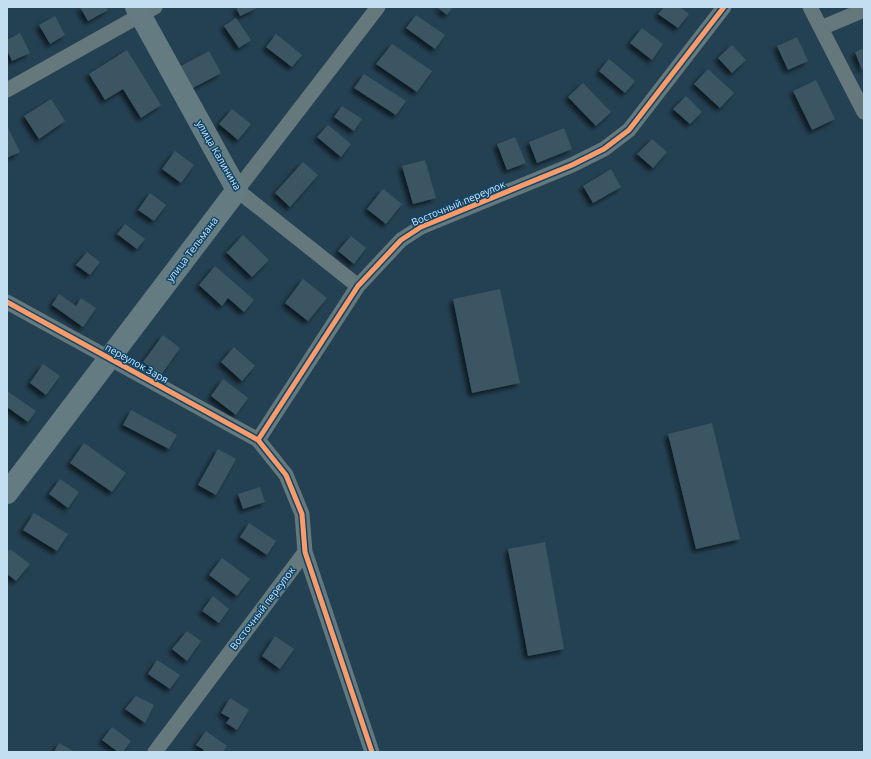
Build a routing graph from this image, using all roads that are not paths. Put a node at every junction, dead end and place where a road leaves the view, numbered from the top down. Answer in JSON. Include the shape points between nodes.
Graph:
{"nodes":[{"id":1,"x":378,"y":7,"type":"edge"},
{"id":2,"x":724,"y":7,"type":"edge"},
{"id":3,"x":810,"y":7,"type":"edge"},
{"id":4,"x":144,"y":10,"type":"edge"},
{"id":5,"x":864,"y":10,"type":"edge"},
{"id":6,"x":821,"y":28,"type":"junction"},
{"id":7,"x":7,"y":90,"type":"edge"},
{"id":8,"x":864,"y":112,"type":"edge"},
{"id":9,"x":237,"y":190,"type":"junction"},
{"id":10,"x":358,"y":286,"type":"junction"},
{"id":11,"x":7,"y":302,"type":"edge"},
{"id":12,"x":109,"y":358,"type":"junction"},
{"id":13,"x":258,"y":440,"type":"junction"},
{"id":14,"x":7,"y":493,"type":"edge"},
{"id":15,"x":305,"y":552,"type":"junction"},
{"id":16,"x":155,"y":752,"type":"edge"},
{"id":17,"x":372,"y":752,"type":"edge"}],
"edges":[{"from":1,"to":9,"type":"street","name":"улица Тельмана"},
{"from":2,"to":10,"type":"street","name":"Восточный переулок","via":[[629,130],[604,150],[421,226],[401,240]]},
{"from":3,"to":6,"type":"street"},
{"from":4,"to":7,"type":"street"},
{"from":4,"to":9,"type":"street","name":"улица Калинина"},
{"from":5,"to":6,"type":"street"},
{"from":6,"to":8,"type":"street"},
{"from":9,"to":10,"type":"street","name":"улица Калинина"},
{"from":9,"to":12,"type":"street","name":"улица Тельмана"},
{"from":10,"to":13,"type":"street","name":"Восточный переулок"},
{"from":11,"to":12,"type":"street","name":"переулок Заря"},
{"from":12,"to":13,"type":"street","name":"переулок Заря"},
{"from":12,"to":14,"type":"street","name":"улица Тельмана"},
{"from":13,"to":15,"type":"street","via":[[286,475],[302,514]]},
{"from":15,"to":16,"type":"street","name":"Восточный переулок"},
{"from":15,"to":17,"type":"street"}]}
